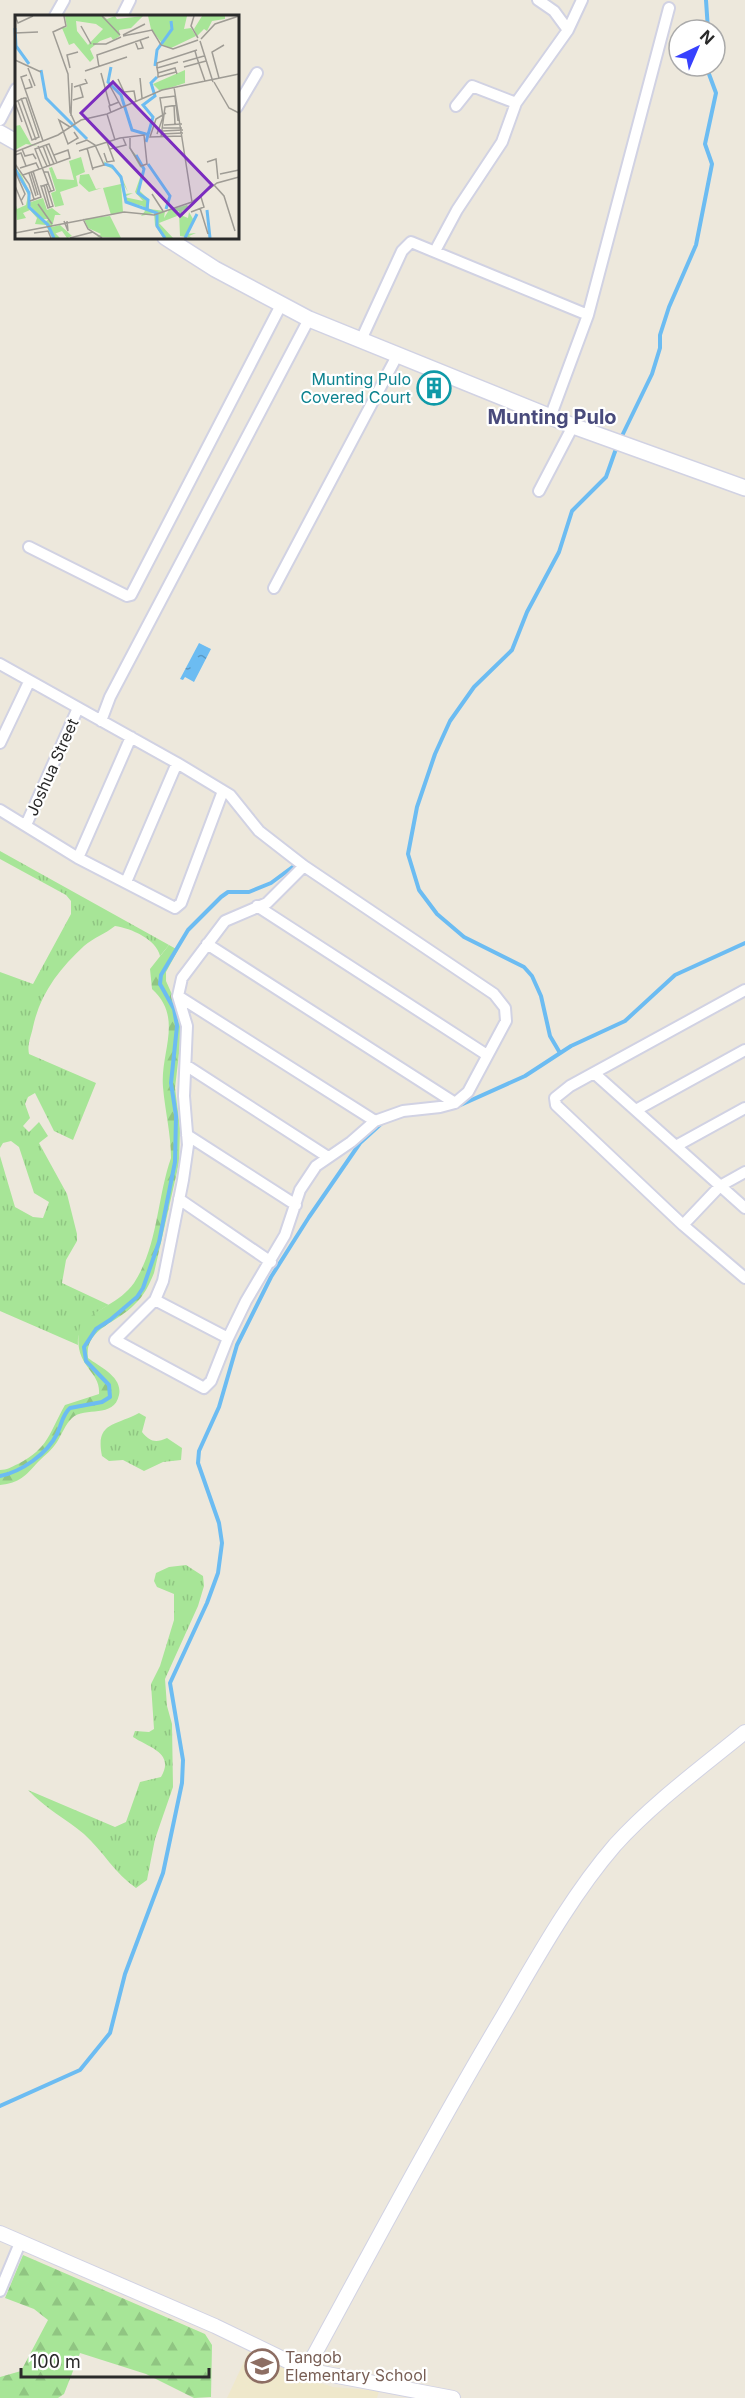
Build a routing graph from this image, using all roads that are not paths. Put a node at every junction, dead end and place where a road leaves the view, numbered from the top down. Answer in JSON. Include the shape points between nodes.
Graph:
{"nodes":[{"id":1,"x":64,"y":0,"type":"edge"},
{"id":2,"x":130,"y":0,"type":"edge"},
{"id":3,"x":538,"y":0,"type":"edge"},
{"id":4,"x":582,"y":0,"type":"edge"},
{"id":5,"x":669,"y":8,"type":"dead end"},
{"id":6,"x":56,"y":15,"type":"edge"},
{"id":7,"x":122,"y":15,"type":"edge"},
{"id":8,"x":568,"y":30,"type":"junction"},
{"id":9,"x":257,"y":73,"type":"dead end"},
{"id":10,"x":15,"y":91,"type":"edge"},
{"id":11,"x":516,"y":103,"type":"junction"},
{"id":12,"x":238,"y":105,"type":"edge"},
{"id":13,"x":456,"y":106,"type":"dead end"},
{"id":14,"x":0,"y":120,"type":"edge"},
{"id":15,"x":0,"y":133,"type":"edge"},
{"id":16,"x":15,"y":141,"type":"edge"},
{"id":17,"x":167,"y":238,"type":"edge"},
{"id":18,"x":435,"y":251,"type":"junction"},
{"id":19,"x":281,"y":305,"type":"junction"},
{"id":20,"x":588,"y":315,"type":"junction"},
{"id":21,"x":309,"y":319,"type":"junction"},
{"id":22,"x":361,"y":340,"type":"junction"},
{"id":23,"x":398,"y":354,"type":"junction"},
{"id":24,"x":550,"y":416,"type":"junction"},
{"id":25,"x":573,"y":426,"type":"junction"},
{"id":26,"x":745,"y":488,"type":"edge"},
{"id":27,"x":539,"y":491,"type":"dead end"},
{"id":28,"x":29,"y":547,"type":"dead end"},
{"id":29,"x":274,"y":588,"type":"dead end"},
{"id":30,"x":0,"y":664,"type":"edge"},
{"id":31,"x":29,"y":682,"type":"junction"},
{"id":32,"x":78,"y":708,"type":"junction"},
{"id":33,"x":101,"y":721,"type":"junction"},
{"id":34,"x":131,"y":737,"type":"junction"},
{"id":35,"x":0,"y":743,"type":"edge"},
{"id":36,"x":177,"y":763,"type":"junction"},
{"id":37,"x":223,"y":791,"type":"junction"},
{"id":38,"x":0,"y":810,"type":"edge"},
{"id":39,"x":26,"y":825,"type":"junction"},
{"id":40,"x":78,"y":858,"type":"junction"},
{"id":41,"x":304,"y":866,"type":"junction"},
{"id":42,"x":126,"y":882,"type":"junction"},
{"id":43,"x":257,"y":906,"type":"junction"},
{"id":44,"x":207,"y":944,"type":"junction"},
{"id":45,"x":745,"y":990,"type":"edge"},
{"id":46,"x":178,"y":996,"type":"junction"},
{"id":47,"x":745,"y":1050,"type":"edge"},
{"id":48,"x":487,"y":1055,"type":"junction"},
{"id":49,"x":187,"y":1066,"type":"junction"},
{"id":50,"x":594,"y":1073,"type":"junction"},
{"id":51,"x":454,"y":1103,"type":"junction"},
{"id":52,"x":745,"y":1108,"type":"edge"},
{"id":53,"x":636,"y":1110,"type":"junction"},
{"id":54,"x":375,"y":1121,"type":"junction"},
{"id":55,"x":187,"y":1134,"type":"junction"},
{"id":56,"x":676,"y":1146,"type":"junction"},
{"id":57,"x":328,"y":1157,"type":"junction"},
{"id":58,"x":745,"y":1172,"type":"edge"},
{"id":59,"x":720,"y":1186,"type":"junction"},
{"id":60,"x":179,"y":1199,"type":"junction"},
{"id":61,"x":296,"y":1205,"type":"junction"},
{"id":62,"x":745,"y":1208,"type":"edge"},
{"id":63,"x":683,"y":1225,"type":"junction"},
{"id":64,"x":272,"y":1262,"type":"junction"},
{"id":65,"x":745,"y":1278,"type":"edge"},
{"id":66,"x":155,"y":1300,"type":"junction"},
{"id":67,"x":228,"y":1338,"type":"junction"},
{"id":68,"x":745,"y":1732,"type":"edge"},
{"id":69,"x":0,"y":2233,"type":"edge"},
{"id":70,"x":20,"y":2243,"type":"junction"},
{"id":71,"x":0,"y":2290,"type":"edge"},
{"id":72,"x":306,"y":2370,"type":"junction"},
{"id":73,"x":453,"y":2398,"type":"edge"}],
"edges":[{"from":1,"to":6,"type":"street"},
{"from":2,"to":7,"type":"street"},
{"from":3,"to":8,"type":"street","via":[[554,11]]},
{"from":4,"to":8,"type":"street"},
{"from":5,"to":20,"type":"street"},
{"from":8,"to":11,"type":"street"},
{"from":9,"to":12,"type":"street"},
{"from":10,"to":14,"type":"street"},
{"from":11,"to":13,"type":"street","via":[[472,86]]},
{"from":11,"to":18,"type":"street","via":[[502,142]]},
{"from":15,"to":16,"type":"main road"},
{"from":17,"to":19,"type":"main road","via":[[215,270]]},
{"from":18,"to":20,"type":"street"},
{"from":18,"to":22,"type":"street","via":[[411,242],[402,251]]},
{"from":19,"to":21,"type":"main road"},
{"from":19,"to":28,"type":"street","via":[[131,595]]},
{"from":20,"to":24,"type":"street"},
{"from":21,"to":22,"type":"main road"},
{"from":21,"to":33,"type":"street","via":[[110,697]]},
{"from":22,"to":23,"type":"main road"},
{"from":23,"to":24,"type":"main road"},
{"from":23,"to":29,"type":"street"},
{"from":24,"to":25,"type":"main road"},
{"from":25,"to":26,"type":"main road"},
{"from":25,"to":27,"type":"street"},
{"from":30,"to":31,"type":"street"},
{"from":31,"to":32,"type":"street"},
{"from":31,"to":35,"type":"street"},
{"from":32,"to":33,"type":"street"},
{"from":32,"to":39,"type":"street","name":"Joshua Street"},
{"from":33,"to":34,"type":"street"},
{"from":34,"to":36,"type":"street"},
{"from":34,"to":40,"type":"street"},
{"from":36,"to":37,"type":"street"},
{"from":36,"to":42,"type":"street"},
{"from":37,"to":41,"type":"street","via":[[259,831]]},
{"from":37,"to":42,"type":"street","via":[[177,908]]},
{"from":38,"to":39,"type":"street"},
{"from":39,"to":40,"type":"street"},
{"from":40,"to":42,"type":"street"},
{"from":41,"to":43,"type":"street","via":[[274,897]]},
{"from":41,"to":48,"type":"street","via":[[501,1001],[506,1021]]},
{"from":43,"to":44,"type":"street","via":[[225,921]]},
{"from":43,"to":48,"type":"street"},
{"from":44,"to":46,"type":"street","via":[[185,970]]},
{"from":44,"to":51,"type":"street"},
{"from":45,"to":50,"type":"street"},
{"from":46,"to":49,"type":"street","via":[[187,1026]]},
{"from":46,"to":54,"type":"street"},
{"from":47,"to":53,"type":"street"},
{"from":48,"to":51,"type":"street","via":[[468,1092]]},
{"from":49,"to":55,"type":"street"},
{"from":49,"to":57,"type":"street"},
{"from":50,"to":53,"type":"street"},
{"from":50,"to":63,"type":"street","via":[[560,1092],[555,1098],[556,1105]]},
{"from":51,"to":54,"type":"street","via":[[403,1111]]},
{"from":52,"to":56,"type":"street"},
{"from":53,"to":56,"type":"street"},
{"from":54,"to":57,"type":"street"},
{"from":55,"to":60,"type":"street"},
{"from":55,"to":61,"type":"street"},
{"from":56,"to":59,"type":"street"},
{"from":57,"to":61,"type":"street","via":[[307,1176]]},
{"from":58,"to":59,"type":"street"},
{"from":59,"to":62,"type":"street"},
{"from":59,"to":63,"type":"street"},
{"from":60,"to":64,"type":"street"},
{"from":60,"to":66,"type":"street","via":[[163,1281]]},
{"from":61,"to":64,"type":"street"},
{"from":63,"to":65,"type":"street"},
{"from":64,"to":67,"type":"street"},
{"from":66,"to":67,"type":"street"},
{"from":66,"to":67,"type":"street","via":[[117,1337],[117,1344],[204,1388],[211,1381]]},
{"from":68,"to":72,"type":"street","via":[[648,1813],[615,1845],[587,1881],[456,2095]]},
{"from":69,"to":70,"type":"street"},
{"from":70,"to":71,"type":"street"},
{"from":70,"to":72,"type":"street","via":[[215,2326]]},
{"from":72,"to":73,"type":"street"}]}
